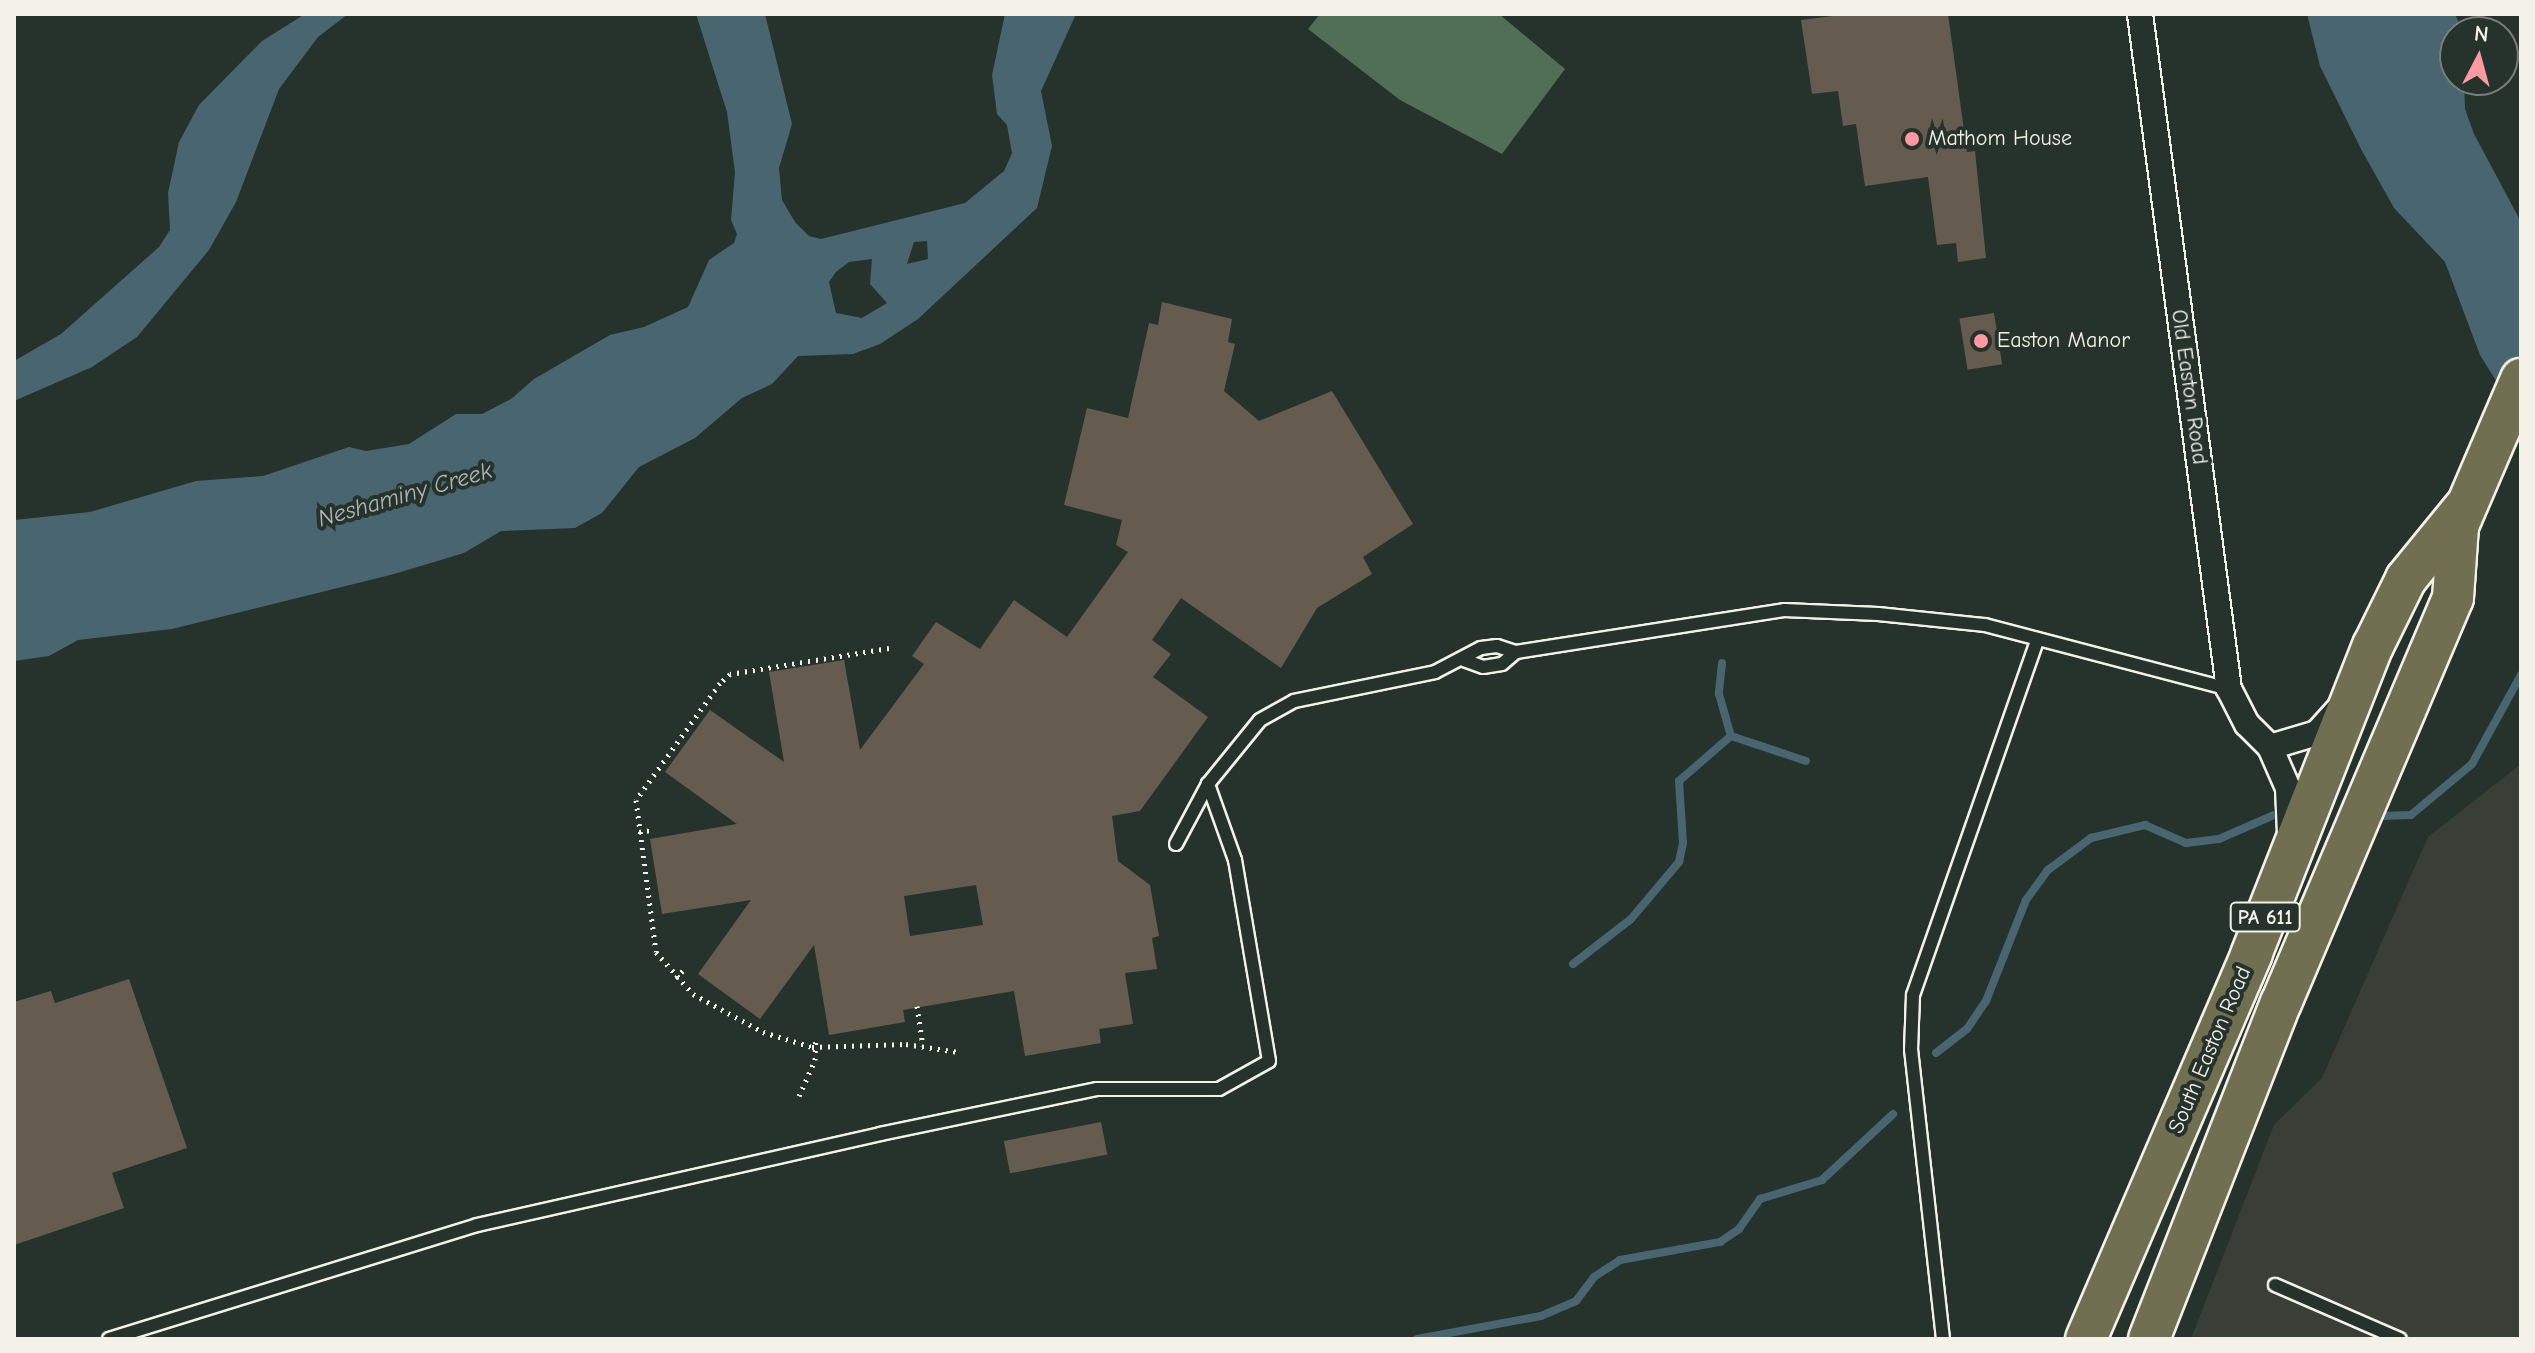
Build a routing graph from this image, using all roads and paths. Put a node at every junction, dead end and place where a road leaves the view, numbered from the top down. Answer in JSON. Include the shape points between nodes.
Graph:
{"nodes":[{"id":1,"x":2140,"y":14,"type":"edge"},
{"id":2,"x":2521,"y":379,"type":"edge"},
{"id":3,"x":2464,"y":508,"type":"junction"},
{"id":4,"x":2038,"y":639,"type":"junction"},
{"id":5,"x":889,"y":648,"type":"dead end"},
{"id":6,"x":2360,"y":679,"type":"junction"},
{"id":7,"x":2229,"y":689,"type":"junction"},
{"id":8,"x":2270,"y":747,"type":"junction"},
{"id":9,"x":1208,"y":784,"type":"junction"},
{"id":10,"x":651,"y":830,"type":"dead end"},
{"id":11,"x":639,"y":832,"type":"junction"},
{"id":12,"x":1176,"y":844,"type":"dead end"},
{"id":13,"x":2289,"y":848,"type":"junction"},
{"id":14,"x":687,"y":966,"type":"dead end"},
{"id":15,"x":676,"y":978,"type":"junction"},
{"id":16,"x":917,"y":1006,"type":"dead end"},
{"id":17,"x":816,"y":1037,"type":"dead end"},
{"id":18,"x":923,"y":1046,"type":"junction"},
{"id":19,"x":818,"y":1047,"type":"junction"},
{"id":20,"x":958,"y":1052,"type":"dead end"},
{"id":21,"x":799,"y":1096,"type":"dead end"},
{"id":22,"x":2275,"y":1285,"type":"dead end"},
{"id":23,"x":109,"y":1339,"type":"edge"},
{"id":24,"x":1943,"y":1339,"type":"edge"},
{"id":25,"x":2086,"y":1339,"type":"edge"},
{"id":26,"x":2149,"y":1339,"type":"edge"},
{"id":27,"x":2400,"y":1339,"type":"edge"}],
"edges":[{"from":1,"to":7,"type":"street","name":"Old Easton Road"},
{"from":2,"to":3,"type":"highway","name":"South Easton Road","number":"PA 611"},
{"from":3,"to":6,"type":"highway","name":"South Easton Road","number":"PA 611","via":[[2406,579]]},
{"from":3,"to":26,"type":"highway","name":"South Easton Road","number":"PA 611","via":[[2453,598],[2281,1003]]},
{"from":4,"to":7,"type":"lane"},
{"from":4,"to":9,"type":"lane","via":[[1985,625],[1784,610],[1516,652],[1502,664],[1483,667],[1464,660],[1435,672],[1294,701],[1260,720]]},
{"from":4,"to":24,"type":"lane","via":[[1913,995],[1911,1050]]},
{"from":5,"to":11,"type":"path","via":[[730,674],[639,795]]},
{"from":6,"to":8,"type":"street","via":[[2317,733]]},
{"from":6,"to":13,"type":"highway","name":"South Easton Road","number":"PA 611"},
{"from":7,"to":8,"type":"street","name":"Old Easton Road","via":[[2247,724]]},
{"from":8,"to":13,"type":"street","name":"Old Easton Road","via":[[2288,788]]},
{"from":9,"to":12,"type":"lane"},
{"from":9,"to":23,"type":"lane","via":[[1235,860],[1269,1061],[1219,1089],[1097,1089],[880,1134],[477,1225]]},
{"from":10,"to":11,"type":"path"},
{"from":11,"to":15,"type":"path","via":[[656,952]]},
{"from":13,"to":25,"type":"highway","name":"South Easton Road","number":"PA 611","via":[[2251,955]]},
{"from":14,"to":15,"type":"path"},
{"from":15,"to":19,"type":"path","via":[[693,994],[763,1032]]},
{"from":16,"to":18,"type":"path"},
{"from":17,"to":19,"type":"path"},
{"from":18,"to":19,"type":"path"},
{"from":18,"to":20,"type":"path"},
{"from":19,"to":21,"type":"path"},
{"from":22,"to":27,"type":"lane"}]}
